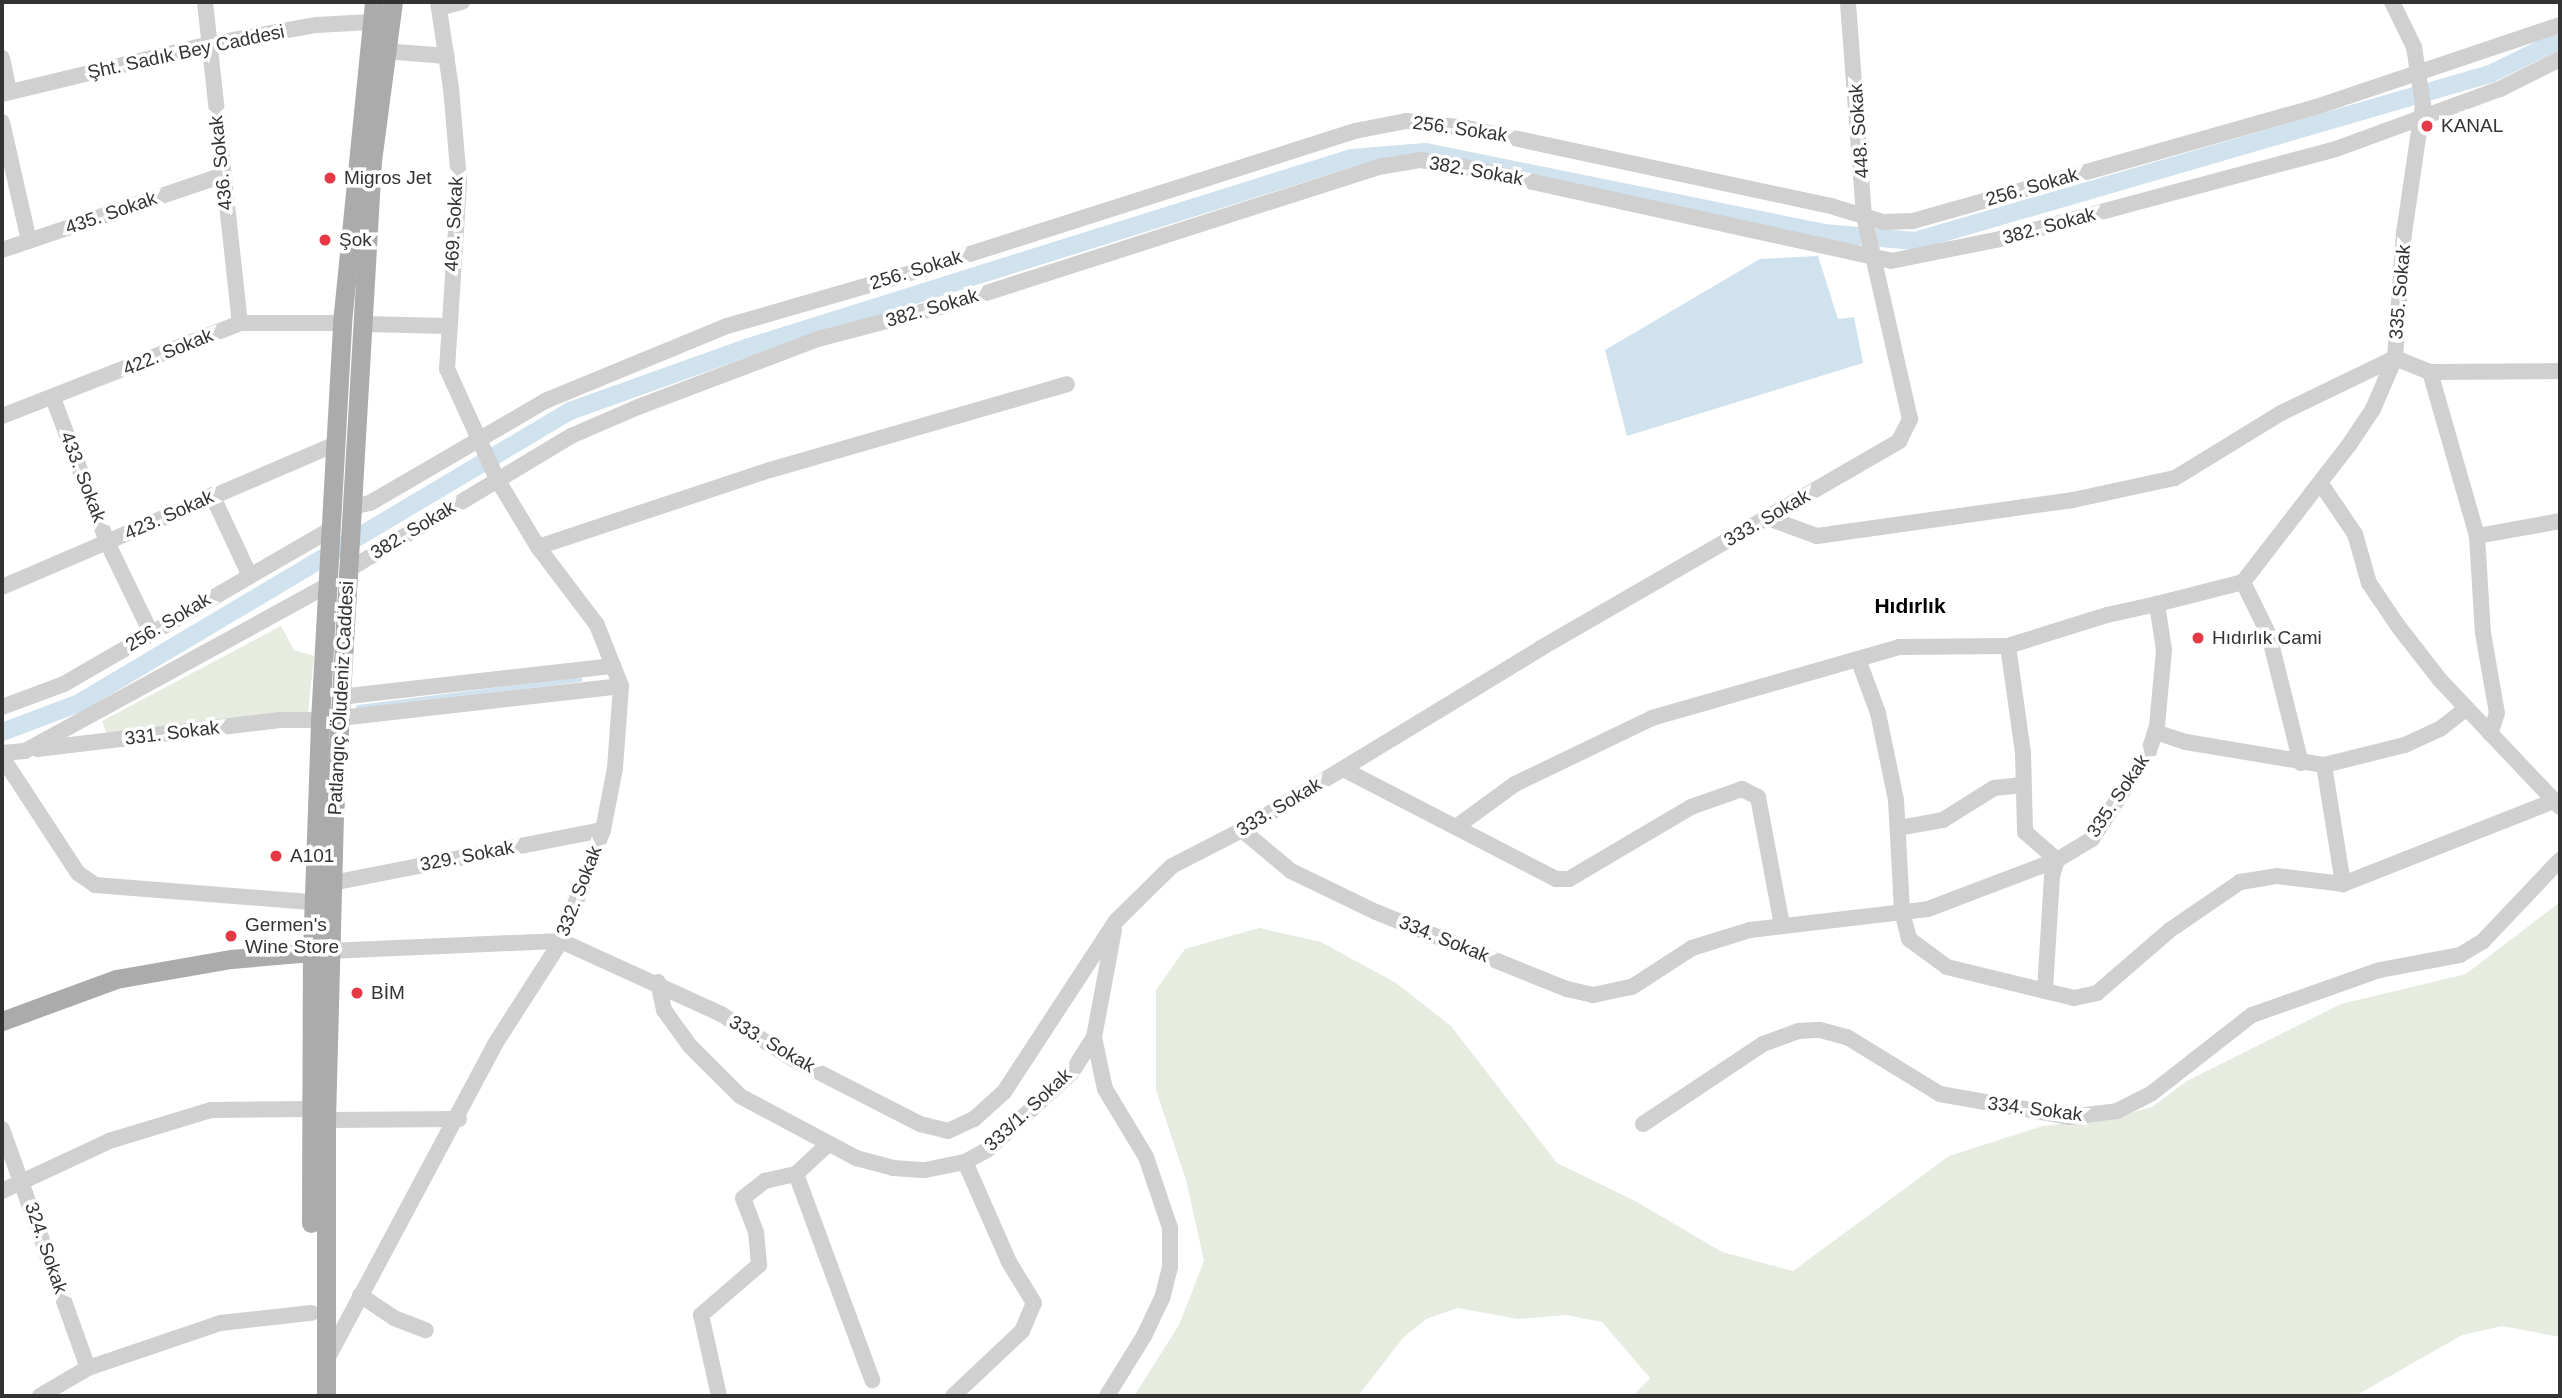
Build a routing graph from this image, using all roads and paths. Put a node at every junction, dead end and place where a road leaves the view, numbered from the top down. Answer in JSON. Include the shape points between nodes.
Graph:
{"nodes":[{"id":1,"x":205,"y":2,"type":"edge"},
{"id":2,"x":374,"y":2,"type":"edge"},
{"id":3,"x":393,"y":2,"type":"edge"},
{"id":4,"x":462,"y":2,"type":"edge"},
{"id":5,"x":1849,"y":2,"type":"edge"},
{"id":6,"x":2392,"y":2,"type":"edge"},
{"id":7,"x":438,"y":5,"type":"edge"},
{"id":8,"x":371,"y":22,"type":"junction"},
{"id":9,"x":2560,"y":26,"type":"edge"},
{"id":10,"x":211,"y":44,"type":"junction"},
{"id":11,"x":384,"y":51,"type":"junction"},
{"id":12,"x":447,"y":56,"type":"junction"},
{"id":13,"x":2,"y":58,"type":"edge"},
{"id":14,"x":2560,"y":59,"type":"edge"},
{"id":15,"x":2420,"y":78,"type":"junction"},
{"id":16,"x":5,"y":93,"type":"edge"},
{"id":17,"x":2422,"y":111,"type":"junction"},
{"id":18,"x":2,"y":122,"type":"edge"},
{"id":19,"x":220,"y":176,"type":"junction"},
{"id":20,"x":1865,"y":219,"type":"junction"},
{"id":21,"x":29,"y":241,"type":"junction"},
{"id":22,"x":2,"y":250,"type":"edge"},
{"id":23,"x":1874,"y":256,"type":"junction"},
{"id":24,"x":240,"y":323,"type":"junction"},
{"id":25,"x":342,"y":323,"type":"junction"},
{"id":26,"x":363,"y":324,"type":"junction"},
{"id":27,"x":447,"y":326,"type":"junction"},
{"id":28,"x":2395,"y":358,"type":"junction"},
{"id":29,"x":2560,"y":371,"type":"edge"},
{"id":30,"x":2430,"y":372,"type":"junction"},
{"id":31,"x":1067,"y":384,"type":"dead end"},
{"id":32,"x":53,"y":398,"type":"junction"},
{"id":33,"x":2,"y":416,"type":"edge"},
{"id":34,"x":336,"y":444,"type":"junction"},
{"id":35,"x":482,"y":444,"type":"junction"},
{"id":36,"x":495,"y":476,"type":"junction"},
{"id":37,"x":2321,"y":484,"type":"junction"},
{"id":38,"x":212,"y":495,"type":"junction"},
{"id":39,"x":351,"y":517,"type":"junction"},
{"id":40,"x":1768,"y":518,"type":"junction"},
{"id":41,"x":2560,"y":521,"type":"edge"},
{"id":42,"x":330,"y":533,"type":"junction"},
{"id":43,"x":2477,"y":536,"type":"junction"},
{"id":44,"x":107,"y":542,"type":"junction"},
{"id":45,"x":538,"y":547,"type":"junction"},
{"id":46,"x":348,"y":565,"type":"junction"},
{"id":47,"x":248,"y":574,"type":"junction"},
{"id":48,"x":328,"y":581,"type":"junction"},
{"id":49,"x":2243,"y":582,"type":"junction"},
{"id":50,"x":2,"y":587,"type":"edge"},
{"id":51,"x":2157,"y":604,"type":"junction"},
{"id":52,"x":150,"y":631,"type":"junction"},
{"id":53,"x":2008,"y":646,"type":"junction"},
{"id":54,"x":1858,"y":659,"type":"junction"},
{"id":55,"x":611,"y":666,"type":"junction"},
{"id":56,"x":621,"y":685,"type":"junction"},
{"id":57,"x":340,"y":697,"type":"junction"},
{"id":58,"x":2,"y":707,"type":"edge"},
{"id":59,"x":2467,"y":708,"type":"junction"},
{"id":60,"x":340,"y":718,"type":"junction"},
{"id":61,"x":320,"y":720,"type":"junction"},
{"id":62,"x":2155,"y":732,"type":"junction"},
{"id":63,"x":2490,"y":734,"type":"junction"},
{"id":64,"x":25,"y":751,"type":"junction"},
{"id":65,"x":2,"y":755,"type":"edge"},
{"id":66,"x":2301,"y":764,"type":"junction"},
{"id":67,"x":2324,"y":765,"type":"junction"},
{"id":68,"x":1343,"y":769,"type":"junction"},
{"id":69,"x":2021,"y":785,"type":"junction"},
{"id":70,"x":2557,"y":804,"type":"edge"},
{"id":71,"x":1456,"y":827,"type":"junction"},
{"id":72,"x":1899,"y":828,"type":"junction"},
{"id":73,"x":603,"y":830,"type":"junction"},
{"id":74,"x":1242,"y":830,"type":"junction"},
{"id":75,"x":2057,"y":860,"type":"junction"},
{"id":76,"x":2560,"y":860,"type":"edge"},
{"id":77,"x":332,"y":883,"type":"junction"},
{"id":78,"x":2343,"y":884,"type":"junction"},
{"id":79,"x":313,"y":902,"type":"junction"},
{"id":80,"x":1902,"y":912,"type":"junction"},
{"id":81,"x":1116,"y":922,"type":"junction"},
{"id":82,"x":1782,"y":925,"type":"junction"},
{"id":83,"x":561,"y":941,"type":"junction"},
{"id":84,"x":320,"y":951,"type":"junction"},
{"id":85,"x":1658,"y":971,"type":"joint"},
{"id":86,"x":658,"y":982,"type":"junction"},
{"id":87,"x":2045,"y":991,"type":"junction"},
{"id":88,"x":2,"y":1021,"type":"edge"},
{"id":89,"x":1094,"y":1037,"type":"junction"},
{"id":90,"x":318,"y":1114,"type":"junction"},
{"id":91,"x":459,"y":1119,"type":"junction"},
{"id":92,"x":1643,"y":1124,"type":"dead end"},
{"id":93,"x":2,"y":1129,"type":"edge"},
{"id":94,"x":827,"y":1145,"type":"junction"},
{"id":95,"x":965,"y":1162,"type":"junction"},
{"id":96,"x":796,"y":1174,"type":"junction"},
{"id":97,"x":23,"y":1183,"type":"junction"},
{"id":98,"x":2,"y":1191,"type":"edge"},
{"id":99,"x":360,"y":1295,"type":"junction"},
{"id":100,"x":311,"y":1313,"type":"junction"},
{"id":101,"x":426,"y":1330,"type":"dead end"},
{"id":102,"x":325,"y":1363,"type":"junction"},
{"id":103,"x":88,"y":1368,"type":"junction"},
{"id":104,"x":872,"y":1380,"type":"dead end"},
{"id":105,"x":61,"y":1391,"type":"edge"},
{"id":106,"x":40,"y":1396,"type":"edge"},
{"id":107,"x":312,"y":1396,"type":"edge"},
{"id":108,"x":326,"y":1396,"type":"edge"},
{"id":109,"x":719,"y":1396,"type":"edge"},
{"id":110,"x":953,"y":1396,"type":"edge"},
{"id":111,"x":1107,"y":1396,"type":"edge"}],
"edges":[{"from":1,"to":10,"type":"street","name":"436. Sokak"},
{"from":2,"to":8,"type":"main road","name":"Patlangıç Öludeniz Caddesi"},
{"from":3,"to":11,"type":"main road","name":"Patlangıç Öludeniz Caddesi"},
{"from":4,"to":7,"type":"street"},
{"from":5,"to":20,"type":"street","name":"448. Sokak"},
{"from":6,"to":15,"type":"street","name":"335. Sokak","via":[[2404,22]]},
{"from":7,"to":12,"type":"street","name":"469. Sokak"},
{"from":8,"to":10,"type":"street","name":"Şht. Sadık Bey Caddesi","via":[[316,25]]},
{"from":8,"to":25,"type":"main road","name":"Patlangıç Öludeniz Caddesi"},
{"from":9,"to":15,"type":"street","name":"256. Sokak"},
{"from":10,"to":16,"type":"street","name":"Şht. Sadık Bey Caddesi"},
{"from":10,"to":19,"type":"street","name":"436. Sokak"},
{"from":11,"to":12,"type":"street"},
{"from":11,"to":26,"type":"main road","name":"Patlangıç Öludeniz Caddesi"},
{"from":12,"to":27,"type":"street","name":"469. Sokak","via":[[459,181]]},
{"from":13,"to":16,"type":"street"},
{"from":14,"to":17,"type":"street","name":"382. Sokak","via":[[2500,89]]},
{"from":15,"to":17,"type":"street","name":"335. Sokak"},
{"from":15,"to":20,"type":"street","name":"256. Sokak","via":[[1913,221]]},
{"from":17,"to":23,"type":"street","name":"382. Sokak","via":[[2322,153],[2000,239],[1926,256]]},
{"from":17,"to":28,"type":"street","name":"335. Sokak","via":[[2404,233]]},
{"from":18,"to":21,"type":"street"},
{"from":19,"to":21,"type":"street","name":"435. Sokak"},
{"from":19,"to":24,"type":"street","name":"436. Sokak"},
{"from":20,"to":23,"type":"street","name":"448. Sokak"},
{"from":20,"to":35,"type":"street","name":"256. Sokak","via":[[1519,137],[1406,121],[1355,131],[904,275],[727,326],[545,401]]},
{"from":21,"to":22,"type":"street","name":"435. Sokak"},
{"from":23,"to":36,"type":"street","name":"382. Sokak","via":[[1421,160],[1378,167],[955,303],[818,339],[571,436]]},
{"from":23,"to":40,"type":"street","name":"333. Sokak","via":[[1910,419],[1899,441]]},
{"from":24,"to":25,"type":"street","name":"422. Sokak"},
{"from":24,"to":32,"type":"street","name":"422. Sokak"},
{"from":25,"to":34,"type":"main road","name":"Patlangıç Öludeniz Caddesi"},
{"from":26,"to":27,"type":"street"},
{"from":26,"to":39,"type":"main road","name":"Patlangıç Öludeniz Caddesi"},
{"from":27,"to":35,"type":"street","name":"469. Sokak","via":[[447,369]]},
{"from":28,"to":30,"type":"street"},
{"from":28,"to":37,"type":"street","name":"335. Sokak","via":[[2372,409]]},
{"from":28,"to":40,"type":"street","via":[[2281,413],[2175,478],[2073,500],[1817,536]]},
{"from":29,"to":30,"type":"street"},
{"from":30,"to":43,"type":"street"},
{"from":31,"to":45,"type":"street","via":[[757,474]]},
{"from":32,"to":33,"type":"street","name":"422. Sokak"},
{"from":32,"to":44,"type":"street","name":"433. Sokak"},
{"from":34,"to":38,"type":"street","name":"423. Sokak"},
{"from":34,"to":42,"type":"main road","name":"Patlangıç Öludeniz Caddesi"},
{"from":35,"to":36,"type":"street"},
{"from":35,"to":39,"type":"street","name":"256. Sokak"},
{"from":36,"to":45,"type":"street"},
{"from":36,"to":46,"type":"street","name":"382. Sokak"},
{"from":37,"to":49,"type":"street","name":"335. Sokak"},
{"from":37,"to":59,"type":"street","via":[[2355,534],[2369,583],[2398,626]]},
{"from":38,"to":44,"type":"street","name":"423. Sokak"},
{"from":38,"to":47,"type":"street"},
{"from":39,"to":46,"type":"main road","name":"Patlangıç Öludeniz Caddesi"},
{"from":40,"to":68,"type":"street","name":"333. Sokak"},
{"from":41,"to":43,"type":"street"},
{"from":42,"to":47,"type":"street","name":"256. Sokak"},
{"from":42,"to":48,"type":"main road","name":"Patlangıç Öludeniz Caddesi"},
{"from":43,"to":63,"type":"street","via":[[2483,633],[2497,713]]},
{"from":44,"to":50,"type":"street","name":"423. Sokak"},
{"from":44,"to":52,"type":"street","name":"433. Sokak"},
{"from":45,"to":55,"type":"street","via":[[597,625]]},
{"from":46,"to":57,"type":"main road","name":"Patlangıç Öludeniz Caddesi"},
{"from":47,"to":52,"type":"street","name":"256. Sokak"},
{"from":48,"to":61,"type":"main road","name":"Patlangıç Öludeniz Caddesi"},
{"from":48,"to":64,"type":"street"},
{"from":49,"to":51,"type":"street"},
{"from":49,"to":66,"type":"street","via":[[2269,635]]},
{"from":51,"to":53,"type":"street"},
{"from":51,"to":62,"type":"street","name":"335. Sokak","via":[[2164,650]]},
{"from":52,"to":58,"type":"street","name":"256. Sokak","via":[[64,684]]},
{"from":53,"to":54,"type":"street","via":[[1899,647]]},
{"from":53,"to":69,"type":"street","via":[[2023,753]]},
{"from":54,"to":71,"type":"street","via":[[1652,718],[1581,748],[1515,784]]},
{"from":54,"to":72,"type":"street","via":[[1878,713]]},
{"from":55,"to":56,"type":"street"},
{"from":55,"to":57,"type":"street"},
{"from":56,"to":60,"type":"street"},
{"from":56,"to":73,"type":"street","name":"332. Sokak","via":[[615,768]]},
{"from":57,"to":60,"type":"main road","name":"Patlangıç Öludeniz Caddesi"},
{"from":59,"to":63,"type":"street"},
{"from":59,"to":67,"type":"street","via":[[2440,729],[2404,746]]},
{"from":60,"to":77,"type":"main road","name":"Patlangıç Öludeniz Caddesi"},
{"from":61,"to":64,"type":"street","name":"331. Sokak","via":[[280,720]]},
{"from":61,"to":79,"type":"main road","name":"Patlangıç Öludeniz Caddesi"},
{"from":62,"to":66,"type":"street"},
{"from":62,"to":75,"type":"street","name":"335. Sokak","via":[[2149,751],[2092,839]]},
{"from":63,"to":70,"type":"street"},
{"from":64,"to":65,"type":"street"},
{"from":65,"to":79,"type":"street","via":[[78,873],[95,885]]},
{"from":66,"to":67,"type":"street"},
{"from":67,"to":78,"type":"street"},
{"from":68,"to":71,"type":"street"},
{"from":68,"to":74,"type":"street","name":"333. Sokak"},
{"from":69,"to":72,"type":"street","via":[[1994,788],[1943,820]]},
{"from":69,"to":75,"type":"street","via":[[2025,832]]},
{"from":70,"to":78,"type":"street"},
{"from":71,"to":82,"type":"street","via":[[1556,879],[1569,879],[1691,807],[1742,789],[1758,797]]},
{"from":72,"to":80,"type":"street"},
{"from":73,"to":77,"type":"street","name":"329. Sokak"},
{"from":73,"to":83,"type":"street","name":"332. Sokak"},
{"from":74,"to":81,"type":"street","name":"333. Sokak","via":[[1172,866]]},
{"from":74,"to":85,"type":"street","name":"334. Sokak","via":[[1291,871],[1376,912],[1567,989],[1593,995],[1615,993]]},
{"from":75,"to":80,"type":"street","name":"335. Sokak","via":[[1928,909]]},
{"from":75,"to":87,"type":"street","via":[[2052,876]]},
{"from":76,"to":92,"type":"street","name":"334. Sokak","via":[[2483,941],[2460,955],[2380,970],[2252,1014],[2152,1093],[2109,1113],[2069,1117],[1940,1094],[1847,1037],[1820,1030],[1798,1031],[1763,1044]]},
{"from":77,"to":84,"type":"main road","name":"Patlangıç Öludeniz Caddesi"},
{"from":78,"to":87,"type":"street","via":[[2277,876],[2240,882],[2181,922],[2097,993],[2074,998]]},
{"from":79,"to":84,"type":"main road","name":"Patlangıç Öludeniz Caddesi"},
{"from":80,"to":82,"type":"street","name":"335. Sokak"},
{"from":80,"to":87,"type":"street","via":[[1909,939],[1947,967]]},
{"from":81,"to":86,"type":"street","name":"333. Sokak","via":[[1004,1092],[974,1119],[948,1131],[920,1124],[793,1059]]},
{"from":81,"to":89,"type":"street","name":"333/1. Sokak"},
{"from":82,"to":85,"type":"street","name":"335. Sokak","via":[[1692,948]]},
{"from":83,"to":84,"type":"street"},
{"from":83,"to":86,"type":"street","name":"333. Sokak"},
{"from":83,"to":91,"type":"street","name":"332. Sokak","via":[[495,1044]]},
{"from":84,"to":88,"type":"main road","via":[[231,959],[116,979]]},
{"from":84,"to":90,"type":"main road","name":"Patlangıç Öludeniz Caddesi"},
{"from":86,"to":94,"type":"street","name":"333/1. Sokak","via":[[664,1010],[690,1046],[740,1096]]},
{"from":89,"to":95,"type":"street","name":"333/1. Sokak","via":[[1072,1072],[997,1142]]},
{"from":89,"to":111,"type":"street","via":[[1105,1089],[1146,1157],[1170,1228],[1170,1267],[1161,1298]]},
{"from":90,"to":91,"type":"street"},
{"from":90,"to":97,"type":"street","via":[[211,1110],[109,1141]]},
{"from":90,"to":100,"type":"main road","name":"Patlangıç Öludeniz Caddesi"},
{"from":90,"to":102,"type":"main road","name":"Patlangıç Öludeniz Caddesi"},
{"from":91,"to":99,"type":"street","name":"332. Sokak"},
{"from":93,"to":97,"type":"street","name":"324. Sokak"},
{"from":94,"to":95,"type":"street","name":"333/1. Sokak","via":[[893,1168],[925,1170]]},
{"from":94,"to":96,"type":"street"},
{"from":95,"to":110,"type":"street","via":[[1009,1262],[1034,1303],[1022,1331]]},
{"from":96,"to":104,"type":"street"},
{"from":96,"to":109,"type":"street","via":[[765,1181],[743,1198],[756,1232],[759,1265],[701,1315]]},
{"from":97,"to":98,"type":"street"},
{"from":97,"to":103,"type":"street","name":"324. Sokak"},
{"from":99,"to":101,"type":"street","via":[[394,1318]]},
{"from":99,"to":102,"type":"street","name":"332. Sokak"},
{"from":100,"to":103,"type":"street","via":[[220,1322]]},
{"from":100,"to":107,"type":"main road","name":"Patlangıç Öludeniz Caddesi"},
{"from":102,"to":108,"type":"main road","name":"Patlangıç Öludeniz Caddesi"},
{"from":103,"to":105,"type":"street"},
{"from":105,"to":106,"type":"street"}]}
